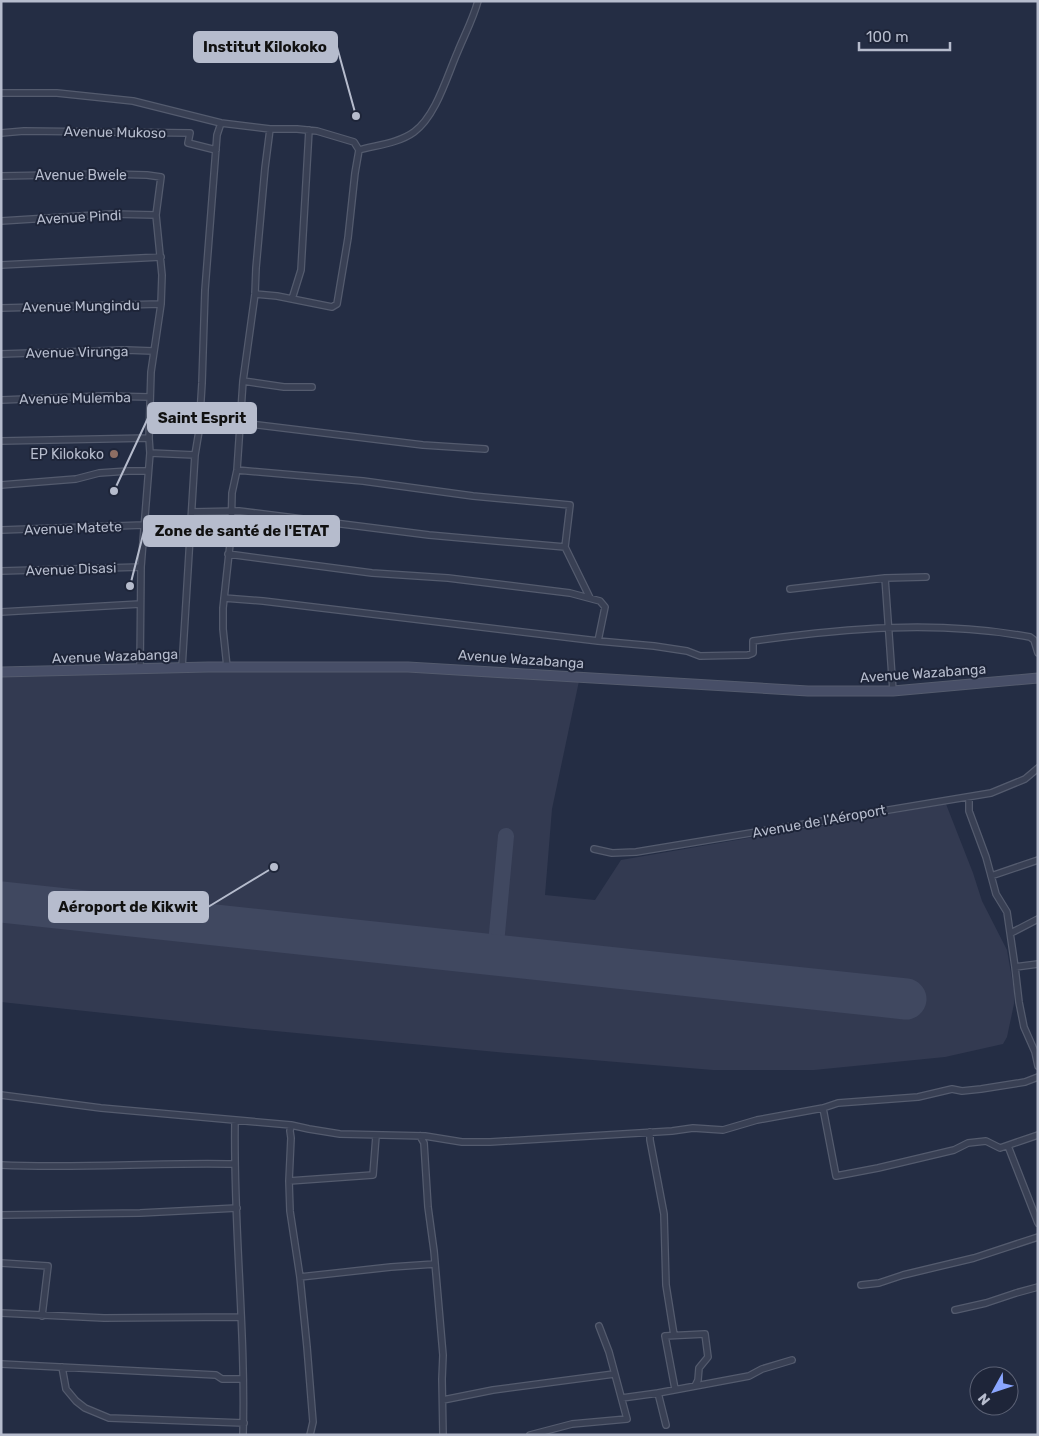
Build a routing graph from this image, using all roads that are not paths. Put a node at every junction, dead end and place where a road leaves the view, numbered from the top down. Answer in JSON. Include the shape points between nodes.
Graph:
{"nodes":[{"id":1,"x":478,"y":1,"type":"edge"},
{"id":2,"x":1,"y":93,"type":"edge"},
{"id":3,"x":221,"y":123,"type":"junction"},
{"id":4,"x":270,"y":130,"type":"junction"},
{"id":5,"x":309,"y":130,"type":"junction"},
{"id":6,"x":1,"y":133,"type":"edge"},
{"id":7,"x":216,"y":150,"type":"junction"},
{"id":8,"x":359,"y":150,"type":"junction"},
{"id":9,"x":1,"y":176,"type":"edge"},
{"id":10,"x":156,"y":215,"type":"junction"},
{"id":11,"x":1,"y":221,"type":"edge"},
{"id":12,"x":161,"y":257,"type":"junction"},
{"id":13,"x":1,"y":265,"type":"edge"},
{"id":14,"x":255,"y":294,"type":"junction"},
{"id":15,"x":292,"y":299,"type":"junction"},
{"id":16,"x":161,"y":304,"type":"junction"},
{"id":17,"x":1,"y":308,"type":"edge"},
{"id":18,"x":153,"y":351,"type":"junction"},
{"id":19,"x":1,"y":354,"type":"edge"},
{"id":20,"x":244,"y":381,"type":"junction"},
{"id":21,"x":312,"y":387,"type":"dead end"},
{"id":22,"x":150,"y":397,"type":"junction"},
{"id":23,"x":1,"y":400,"type":"edge"},
{"id":24,"x":241,"y":423,"type":"junction"},
{"id":25,"x":149,"y":438,"type":"junction"},
{"id":26,"x":1,"y":441,"type":"edge"},
{"id":27,"x":485,"y":449,"type":"dead end"},
{"id":28,"x":150,"y":453,"type":"junction"},
{"id":29,"x":195,"y":455,"type":"junction"},
{"id":30,"x":237,"y":470,"type":"junction"},
{"id":31,"x":148,"y":471,"type":"junction"},
{"id":32,"x":1,"y":484,"type":"edge"},
{"id":33,"x":192,"y":512,"type":"junction"},
{"id":34,"x":231,"y":512,"type":"junction"},
{"id":35,"x":144,"y":525,"type":"junction"},
{"id":36,"x":1,"y":530,"type":"edge"},
{"id":37,"x":565,"y":547,"type":"junction"},
{"id":38,"x":228,"y":554,"type":"junction"},
{"id":39,"x":142,"y":567,"type":"junction"},
{"id":40,"x":1,"y":571,"type":"edge"},
{"id":41,"x":926,"y":577,"type":"dead end"},
{"id":42,"x":885,"y":578,"type":"junction"},
{"id":43,"x":790,"y":589,"type":"dead end"},
{"id":44,"x":224,"y":598,"type":"junction"},
{"id":45,"x":590,"y":598,"type":"junction"},
{"id":46,"x":140,"y":604,"type":"junction"},
{"id":47,"x":1,"y":612,"type":"edge"},
{"id":48,"x":887,"y":628,"type":"junction"},
{"id":49,"x":598,"y":641,"type":"junction"},
{"id":50,"x":1038,"y":652,"type":"edge"},
{"id":51,"x":227,"y":667,"type":"junction"},
{"id":52,"x":182,"y":668,"type":"junction"},
{"id":53,"x":140,"y":670,"type":"junction"},
{"id":54,"x":1,"y":672,"type":"edge"},
{"id":55,"x":1038,"y":678,"type":"edge"},
{"id":56,"x":893,"y":692,"type":"junction"},
{"id":57,"x":1038,"y":768,"type":"edge"},
{"id":58,"x":969,"y":797,"type":"junction"},
{"id":59,"x":594,"y":850,"type":"dead end"},
{"id":60,"x":1038,"y":860,"type":"edge"},
{"id":61,"x":991,"y":876,"type":"junction"},
{"id":62,"x":1038,"y":919,"type":"edge"},
{"id":63,"x":1011,"y":933,"type":"junction"},
{"id":64,"x":1038,"y":964,"type":"edge"},
{"id":65,"x":1016,"y":967,"type":"junction"},
{"id":66,"x":1036,"y":1050,"type":"edge"},
{"id":67,"x":1038,"y":1066,"type":"edge"},
{"id":68,"x":1038,"y":1077,"type":"edge"},
{"id":69,"x":1,"y":1095,"type":"edge"},
{"id":70,"x":823,"y":1108,"type":"junction"},
{"id":71,"x":234,"y":1121,"type":"junction"},
{"id":72,"x":291,"y":1125,"type":"junction"},
{"id":73,"x":650,"y":1132,"type":"junction"},
{"id":74,"x":1038,"y":1135,"type":"edge"},
{"id":75,"x":376,"y":1136,"type":"junction"},
{"id":76,"x":420,"y":1136,"type":"junction"},
{"id":77,"x":1008,"y":1146,"type":"junction"},
{"id":78,"x":234,"y":1164,"type":"junction"},
{"id":79,"x":1,"y":1165,"type":"edge"},
{"id":80,"x":289,"y":1181,"type":"junction"},
{"id":81,"x":237,"y":1208,"type":"junction"},
{"id":82,"x":1,"y":1215,"type":"edge"},
{"id":83,"x":1038,"y":1222,"type":"edge"},
{"id":84,"x":1038,"y":1237,"type":"edge"},
{"id":85,"x":1,"y":1263,"type":"edge"},
{"id":86,"x":435,"y":1264,"type":"junction"},
{"id":87,"x":300,"y":1277,"type":"junction"},
{"id":88,"x":861,"y":1285,"type":"dead end"},
{"id":89,"x":1038,"y":1287,"type":"edge"},
{"id":90,"x":955,"y":1310,"type":"dead end"},
{"id":91,"x":1,"y":1313,"type":"edge"},
{"id":92,"x":42,"y":1316,"type":"junction"},
{"id":93,"x":240,"y":1317,"type":"junction"},
{"id":94,"x":599,"y":1326,"type":"dead end"},
{"id":95,"x":674,"y":1335,"type":"junction"},
{"id":96,"x":792,"y":1360,"type":"dead end"},
{"id":97,"x":1,"y":1364,"type":"edge"},
{"id":98,"x":62,"y":1367,"type":"junction"},
{"id":99,"x":614,"y":1374,"type":"junction"},
{"id":100,"x":243,"y":1379,"type":"junction"},
{"id":101,"x":695,"y":1386,"type":"junction"},
{"id":102,"x":675,"y":1389,"type":"junction"},
{"id":103,"x":658,"y":1393,"type":"junction"},
{"id":104,"x":622,"y":1398,"type":"junction"},
{"id":105,"x":443,"y":1400,"type":"junction"},
{"id":106,"x":244,"y":1423,"type":"junction"},
{"id":107,"x":666,"y":1425,"type":"dead end"},
{"id":108,"x":243,"y":1435,"type":"edge"},
{"id":109,"x":310,"y":1435,"type":"edge"},
{"id":110,"x":444,"y":1435,"type":"edge"},
{"id":111,"x":530,"y":1435,"type":"edge"}],
"edges":[{"from":1,"to":8,"type":"street","via":[[474,17],[423,124],[397,141]]},
{"from":2,"to":3,"type":"street","via":[[57,93],[133,102]]},
{"from":3,"to":4,"type":"street"},
{"from":3,"to":7,"type":"street"},
{"from":4,"to":5,"type":"street"},
{"from":4,"to":14,"type":"street"},
{"from":5,"to":8,"type":"street","via":[[354,142]]},
{"from":5,"to":15,"type":"street","via":[[300,270]]},
{"from":6,"to":7,"type":"street","name":"Avenue Mukoso","via":[[190,133],[188,143]]},
{"from":7,"to":29,"type":"street"},
{"from":8,"to":15,"type":"street","via":[[337,304],[332,307]]},
{"from":9,"to":10,"type":"street","name":"Avenue Bwele","via":[[109,174],[161,177]]},
{"from":10,"to":11,"type":"street","name":"Avenue Pindi"},
{"from":10,"to":12,"type":"street"},
{"from":12,"to":13,"type":"street"},
{"from":12,"to":16,"type":"street"},
{"from":14,"to":15,"type":"street"},
{"from":14,"to":20,"type":"street"},
{"from":16,"to":17,"type":"street","name":"Avenue Mungindu"},
{"from":16,"to":18,"type":"street"},
{"from":18,"to":19,"type":"street","name":"Avenue Virunga"},
{"from":18,"to":22,"type":"street"},
{"from":20,"to":21,"type":"street"},
{"from":20,"to":24,"type":"street"},
{"from":22,"to":23,"type":"street","name":"Avenue Mulemba"},
{"from":22,"to":25,"type":"street"},
{"from":24,"to":27,"type":"street","via":[[413,444]]},
{"from":24,"to":30,"type":"street"},
{"from":25,"to":26,"type":"street"},
{"from":25,"to":28,"type":"street"},
{"from":28,"to":29,"type":"street"},
{"from":28,"to":31,"type":"street"},
{"from":29,"to":33,"type":"street"},
{"from":30,"to":34,"type":"street"},
{"from":30,"to":37,"type":"street","via":[[570,505]]},
{"from":31,"to":32,"type":"street","via":[[128,470],[99,473],[76,480]]},
{"from":31,"to":35,"type":"street"},
{"from":33,"to":34,"type":"street"},
{"from":33,"to":52,"type":"street"},
{"from":34,"to":37,"type":"street"},
{"from":34,"to":38,"type":"street"},
{"from":35,"to":36,"type":"street","name":"Avenue Matete"},
{"from":35,"to":39,"type":"street"},
{"from":37,"to":45,"type":"street"},
{"from":38,"to":44,"type":"street"},
{"from":38,"to":45,"type":"street","via":[[372,573],[448,578]]},
{"from":39,"to":40,"type":"street","name":"Avenue Disasi"},
{"from":39,"to":46,"type":"street"},
{"from":41,"to":42,"type":"street"},
{"from":42,"to":43,"type":"street"},
{"from":42,"to":48,"type":"street"},
{"from":44,"to":49,"type":"street"},
{"from":44,"to":51,"type":"street"},
{"from":45,"to":49,"type":"street","via":[[600,601],[605,607]]},
{"from":46,"to":47,"type":"street"},
{"from":46,"to":53,"type":"street"},
{"from":48,"to":49,"type":"street","via":[[753,641],[752,654],[734,657],[700,656],[654,646]]},
{"from":48,"to":50,"type":"street","via":[[974,629],[1016,634],[1034,640]]},
{"from":48,"to":56,"type":"street"},
{"from":51,"to":52,"type":"main road","name":"Avenue Wazabanga"},
{"from":51,"to":56,"type":"main road","name":"Avenue Wazabanga","via":[[466,669],[808,691]]},
{"from":52,"to":53,"type":"main road","name":"Avenue Wazabanga"},
{"from":53,"to":54,"type":"main road","name":"Avenue Wazabanga"},
{"from":55,"to":56,"type":"main road","name":"Avenue Wazabanga"},
{"from":57,"to":58,"type":"street","name":"Avenue de l'Aéroport","via":[[1012,785]]},
{"from":58,"to":59,"type":"street","name":"Avenue de l'Aéroport","via":[[636,852]]},
{"from":58,"to":61,"type":"street","via":[[969,812]]},
{"from":60,"to":61,"type":"street"},
{"from":61,"to":63,"type":"street","via":[[996,894],[1007,912]]},
{"from":62,"to":63,"type":"street"},
{"from":63,"to":65,"type":"street"},
{"from":64,"to":65,"type":"street"},
{"from":65,"to":66,"type":"street","via":[[1024,1027]]},
{"from":66,"to":67,"type":"street"},
{"from":68,"to":70,"type":"street","via":[[981,1089],[962,1091],[952,1088],[918,1097],[838,1103]]},
{"from":69,"to":71,"type":"street"},
{"from":70,"to":73,"type":"street","via":[[723,1130],[694,1128]]},
{"from":70,"to":77,"type":"street","via":[[836,1176],[954,1150],[968,1143],[986,1141],[1000,1148]]},
{"from":71,"to":72,"type":"street"},
{"from":71,"to":78,"type":"street"},
{"from":72,"to":75,"type":"street","via":[[309,1130]]},
{"from":72,"to":80,"type":"street"},
{"from":73,"to":76,"type":"street","via":[[490,1142]]},
{"from":73,"to":95,"type":"street","via":[[664,1214],[666,1285]]},
{"from":74,"to":77,"type":"street"},
{"from":75,"to":76,"type":"street"},
{"from":75,"to":80,"type":"street","via":[[373,1176]]},
{"from":76,"to":86,"type":"street","via":[[424,1143]]},
{"from":77,"to":83,"type":"street"},
{"from":78,"to":79,"type":"street"},
{"from":78,"to":81,"type":"street"},
{"from":80,"to":87,"type":"street","via":[[291,1223]]},
{"from":81,"to":82,"type":"street"},
{"from":81,"to":93,"type":"street"},
{"from":84,"to":88,"type":"street","via":[[974,1258]]},
{"from":85,"to":92,"type":"street","via":[[48,1266]]},
{"from":86,"to":87,"type":"street"},
{"from":86,"to":105,"type":"street","via":[[443,1355]]},
{"from":87,"to":109,"type":"street","via":[[313,1422]]},
{"from":89,"to":90,"type":"street"},
{"from":91,"to":92,"type":"street"},
{"from":92,"to":93,"type":"street"},
{"from":93,"to":100,"type":"street"},
{"from":94,"to":99,"type":"street"},
{"from":95,"to":101,"type":"street","via":[[705,1334],[708,1357],[699,1368]]},
{"from":95,"to":102,"type":"street","via":[[666,1336]]},
{"from":96,"to":101,"type":"street","via":[[749,1376]]},
{"from":97,"to":98,"type":"street"},
{"from":98,"to":100,"type":"street"},
{"from":98,"to":106,"type":"street","via":[[66,1389],[76,1401],[109,1418]]},
{"from":99,"to":104,"type":"street"},
{"from":99,"to":105,"type":"street"},
{"from":100,"to":106,"type":"street"},
{"from":101,"to":102,"type":"street"},
{"from":102,"to":103,"type":"street"},
{"from":103,"to":104,"type":"street"},
{"from":103,"to":107,"type":"street"},
{"from":104,"to":111,"type":"street","via":[[627,1419],[572,1424]]},
{"from":105,"to":110,"type":"street"},
{"from":106,"to":108,"type":"street"}]}
